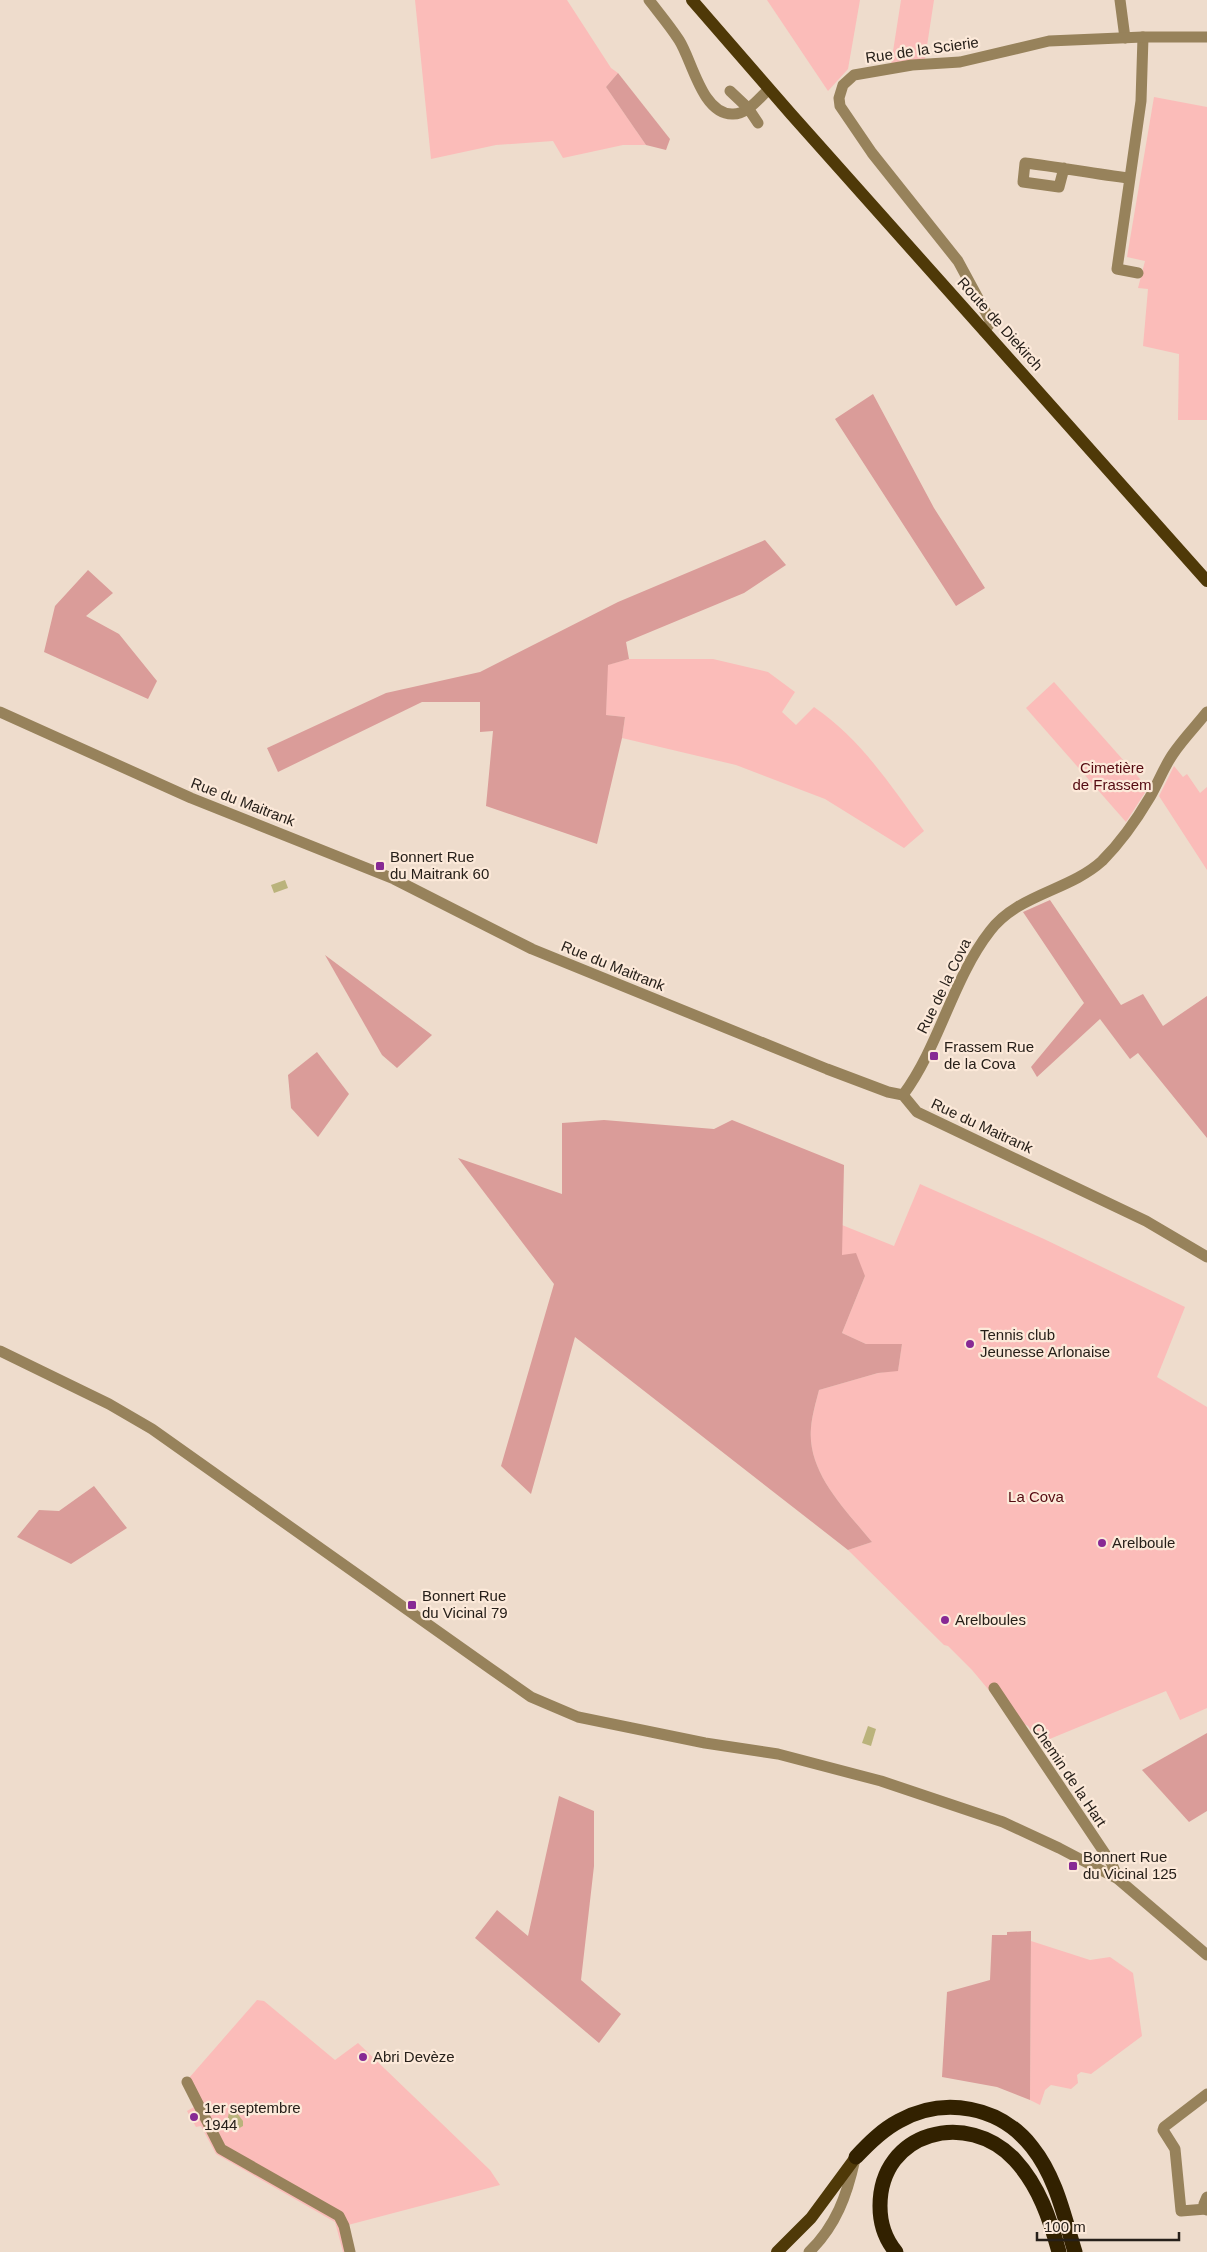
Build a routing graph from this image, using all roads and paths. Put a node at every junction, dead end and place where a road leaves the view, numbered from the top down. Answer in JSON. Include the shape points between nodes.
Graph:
{"nodes":[{"id":1,"x":649,"y":0,"type":"edge"},
{"id":2,"x":692,"y":0,"type":"edge"},
{"id":3,"x":1120,"y":0,"type":"edge"},
{"id":4,"x":1143,"y":37,"type":"junction"},
{"id":5,"x":1207,"y":37,"type":"edge"},
{"id":6,"x":1125,"y":38,"type":"junction"},
{"id":7,"x":769,"y":89,"type":"junction"},
{"id":8,"x":730,"y":90,"type":"dead end"},
{"id":9,"x":748,"y":108,"type":"junction"},
{"id":10,"x":758,"y":123,"type":"dead end"},
{"id":11,"x":1064,"y":168,"type":"dead end"},
{"id":12,"x":1129,"y":178,"type":"junction"},
{"id":13,"x":1138,"y":273,"type":"dead end"},
{"id":14,"x":984,"y":332,"type":"junction"},
{"id":15,"x":1207,"y":581,"type":"edge"},
{"id":16,"x":0,"y":712,"type":"edge"},
{"id":17,"x":1207,"y":712,"type":"edge"},
{"id":18,"x":903,"y":1095,"type":"junction"},
{"id":19,"x":1207,"y":1257,"type":"edge"},
{"id":20,"x":0,"y":1351,"type":"edge"},
{"id":21,"x":994,"y":1688,"type":"dead end"},
{"id":22,"x":1118,"y":1879,"type":"junction"},
{"id":23,"x":1207,"y":1955,"type":"edge"},
{"id":24,"x":186,"y":2082,"type":"dead end"},
{"id":25,"x":1207,"y":2094,"type":"edge"},
{"id":26,"x":856,"y":2157,"type":"junction"},
{"id":27,"x":1207,"y":2197,"type":"edge"},
{"id":28,"x":1207,"y":2210,"type":"edge"},
{"id":29,"x":1061,"y":2231,"type":"junction"},
{"id":30,"x":350,"y":2252,"type":"edge"},
{"id":31,"x":777,"y":2252,"type":"edge"},
{"id":32,"x":809,"y":2252,"type":"edge"},
{"id":33,"x":896,"y":2252,"type":"edge"},
{"id":34,"x":1059,"y":2252,"type":"edge"},
{"id":35,"x":1075,"y":2252,"type":"edge"}],
"edges":[{"from":1,"to":9,"type":"street","via":[[679,41],[707,99],[720,112],[732,114]]},
{"from":2,"to":7,"type":"main road","name":"Route de Diekirch"},
{"from":3,"to":6,"type":"street"},
{"from":4,"to":5,"type":"street"},
{"from":4,"to":6,"type":"street"},
{"from":4,"to":12,"type":"street","via":[[1141,101]]},
{"from":6,"to":14,"type":"street","name":"Rue de la Scierie","via":[[1048,41],[960,62],[854,75],[843,85],[838,98],[840,106],[872,153],[958,260],[991,322]]},
{"from":7,"to":9,"type":"street"},
{"from":7,"to":14,"type":"main road","name":"Route de Diekirch"},
{"from":8,"to":9,"type":"street"},
{"from":9,"to":10,"type":"street"},
{"from":11,"to":12,"type":"street"},
{"from":12,"to":13,"type":"street","via":[[1117,269]]},
{"from":14,"to":15,"type":"main road","name":"Route de Diekirch"},
{"from":16,"to":18,"type":"street","name":"Rue du Maitrank","via":[[191,798],[394,879],[532,949],[826,1069]]},
{"from":17,"to":18,"type":"street","name":"Rue de la Cova","via":[[1173,754],[1149,799],[1114,849],[1081,875],[1021,904],[993,926],[972,959],[936,1037]]},
{"from":18,"to":19,"type":"street","name":"Rue du Maitrank","via":[[918,1112],[1146,1221]]},
{"from":20,"to":22,"type":"street","via":[[109,1404],[152,1429],[545,1704],[598,1722],[778,1754],[881,1781],[1003,1822]]},
{"from":21,"to":22,"type":"street","name":"Chemin de la Hart","via":[[1112,1864]]},
{"from":22,"to":23,"type":"street"},
{"from":24,"to":30,"type":"street","via":[[221,2149],[339,2216]]},
{"from":25,"to":28,"type":"street","via":[[1164,2130],[1175,2149],[1181,2211]]},
{"from":26,"to":29,"type":"highway","via":[[884,2130],[918,2113],[960,2107],[988,2113],[1012,2127],[1032,2147],[1052,2182]]},
{"from":26,"to":31,"type":"main road","via":[[810,2218]]},
{"from":26,"to":32,"type":"street","via":[[848,2189],[836,2217]]},
{"from":27,"to":28,"type":"street","via":[[1204,2204]]},
{"from":29,"to":33,"type":"highway","via":[[1016,2161],[1004,2150],[978,2136],[948,2131],[925,2136],[914,2143],[892,2164],[884,2182],[880,2215]]},
{"from":29,"to":34,"type":"highway"},
{"from":29,"to":35,"type":"highway"}]}
